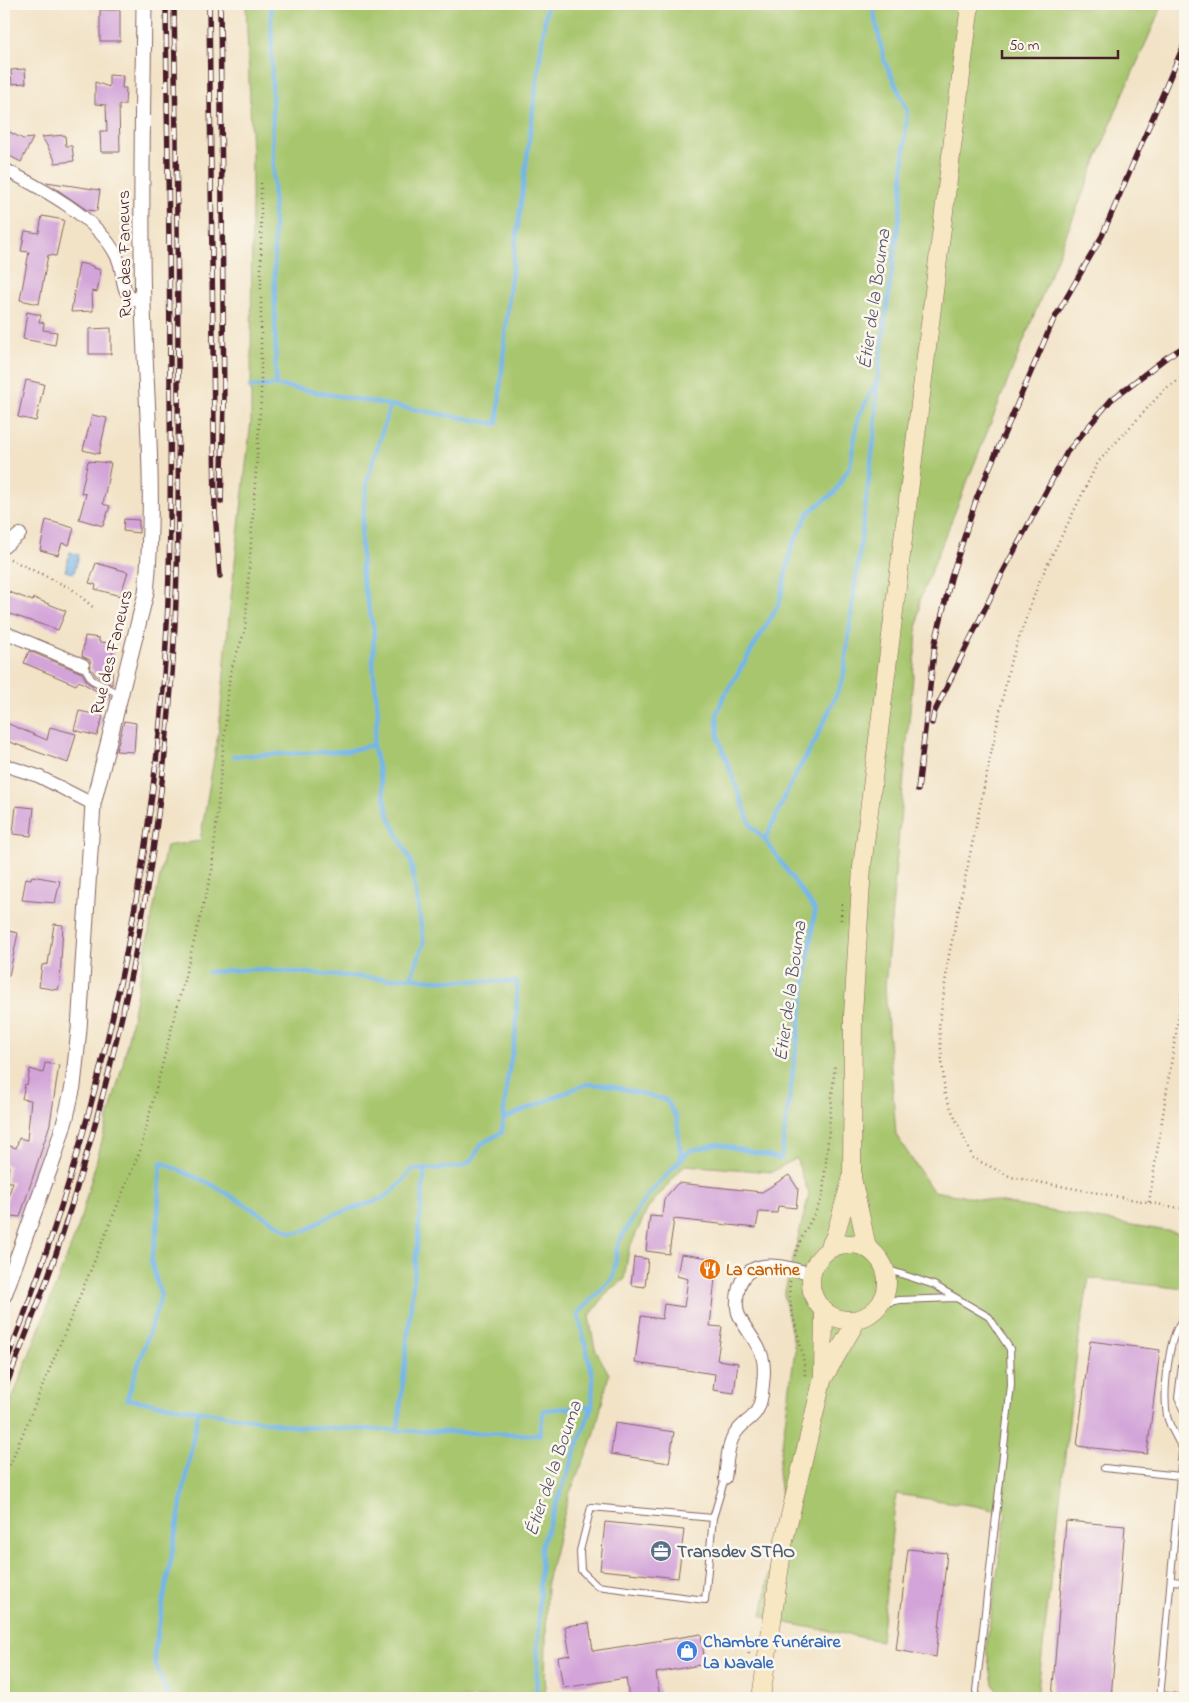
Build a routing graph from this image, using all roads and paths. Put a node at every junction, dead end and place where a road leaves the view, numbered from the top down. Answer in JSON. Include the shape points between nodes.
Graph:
{"nodes":[{"id":1,"x":144,"y":4,"type":"edge"},
{"id":2,"x":970,"y":4,"type":"edge"},
{"id":3,"x":4,"y":169,"type":"edge"},
{"id":4,"x":261,"y":180,"type":"dead end"},
{"id":5,"x":143,"y":302,"type":"junction"},
{"id":6,"x":1185,"y":376,"type":"edge"},
{"id":7,"x":20,"y":534,"type":"dead end"},
{"id":8,"x":4,"y":547,"type":"edge"},
{"id":9,"x":4,"y":556,"type":"edge"},
{"id":10,"x":94,"y":608,"type":"dead end"},
{"id":11,"x":4,"y":632,"type":"edge"},
{"id":12,"x":83,"y":665,"type":"joint"},
{"id":13,"x":119,"y":694,"type":"junction"},
{"id":14,"x":4,"y":765,"type":"edge"},
{"id":15,"x":93,"y":804,"type":"junction"},
{"id":16,"x":1185,"y":956,"type":"edge"},
{"id":17,"x":852,"y":1178,"type":"junction"},
{"id":18,"x":1150,"y":1202,"type":"junction"},
{"id":19,"x":1185,"y":1209,"type":"edge"},
{"id":20,"x":867,"y":1248,"type":"junction"},
{"id":21,"x":828,"y":1250,"type":"junction"},
{"id":22,"x":886,"y":1270,"type":"junction"},
{"id":23,"x":812,"y":1274,"type":"junction"},
{"id":24,"x":4,"y":1295,"type":"edge"},
{"id":25,"x":957,"y":1298,"type":"junction"},
{"id":26,"x":881,"y":1304,"type":"junction"},
{"id":27,"x":824,"y":1311,"type":"junction"},
{"id":28,"x":1185,"y":1317,"type":"edge"},
{"id":29,"x":857,"y":1320,"type":"junction"},
{"id":30,"x":1185,"y":1341,"type":"edge"},
{"id":31,"x":823,"y":1377,"type":"junction"},
{"id":32,"x":1184,"y":1448,"type":"edge"},
{"id":33,"x":1104,"y":1468,"type":"dead end"},
{"id":34,"x":1183,"y":1477,"type":"edge"},
{"id":35,"x":725,"y":1478,"type":"joint"},
{"id":36,"x":4,"y":1479,"type":"edge"},
{"id":37,"x":713,"y":1518,"type":"junction"},
{"id":38,"x":1171,"y":1581,"type":"junction"},
{"id":39,"x":1185,"y":1582,"type":"edge"},
{"id":40,"x":976,"y":1691,"type":"dead end"},
{"id":41,"x":1160,"y":1697,"type":"edge"},
{"id":42,"x":761,"y":1698,"type":"edge"},
{"id":43,"x":1185,"y":1698,"type":"edge"}],
"edges":[{"from":1,"to":5,"type":"street","name":"Rue des Faneurs"},
{"from":2,"to":17,"type":"main road","via":[[862,868],[853,1015]]},
{"from":3,"to":5,"type":"street","via":[[90,221],[118,257],[125,291],[134,300]]},
{"from":4,"to":36,"type":"path","via":[[261,397],[247,611],[245,630],[230,673],[212,871],[140,1151]]},
{"from":5,"to":13,"type":"street","name":"Rue des Faneurs","via":[[149,559],[140,622]]},
{"from":6,"to":18,"type":"path","via":[[1165,389],[1098,462],[1039,582],[1010,663],[949,955],[939,1027],[945,1095],[973,1158],[1012,1177]]},
{"from":7,"to":8,"type":"street"},
{"from":9,"to":10,"type":"path","via":[[72,589]]},
{"from":11,"to":12,"type":"street"},
{"from":12,"to":13,"type":"lane","via":[[92,680]]},
{"from":13,"to":15,"type":"street","name":"Rue des Faneurs"},
{"from":14,"to":15,"type":"street","via":[[38,776]]},
{"from":15,"to":24,"type":"street","name":"Rue des Faneurs","via":[[81,1010],[73,1086],[54,1157]]},
{"from":16,"to":18,"type":"path"},
{"from":17,"to":20,"type":"main road"},
{"from":17,"to":21,"type":"main road"},
{"from":18,"to":19,"type":"path"},
{"from":20,"to":21,"type":"main road","via":[[847,1243]]},
{"from":20,"to":22,"type":"main road"},
{"from":21,"to":23,"type":"main road","via":[[817,1260]]},
{"from":22,"to":25,"type":"lane","via":[[934,1285]]},
{"from":22,"to":26,"type":"main road","via":[[888,1285]]},
{"from":23,"to":27,"type":"main road","via":[[813,1295]]},
{"from":23,"to":35,"type":"street","via":[[774,1265],[757,1267],[740,1284],[738,1312],[758,1344],[764,1374],[757,1411],[734,1434]]},
{"from":25,"to":26,"type":"lane","via":[[899,1300]]},
{"from":25,"to":40,"type":"lane","via":[[989,1317],[1000,1333],[1010,1349],[1012,1385]]},
{"from":26,"to":29,"type":"main road"},
{"from":27,"to":29,"type":"main road","via":[[842,1320]]},
{"from":27,"to":31,"type":"main road"},
{"from":28,"to":32,"type":"lane","via":[[1179,1322],[1174,1339],[1167,1388],[1167,1416]]},
{"from":29,"to":31,"type":"main road"},
{"from":30,"to":32,"type":"lane","via":[[1178,1398],[1185,1414]]},
{"from":31,"to":42,"type":"main road","via":[[783,1545]]},
{"from":32,"to":34,"type":"lane"},
{"from":33,"to":34,"type":"lane"},
{"from":34,"to":38,"type":"lane"},
{"from":35,"to":37,"type":"lane"},
{"from":37,"to":37,"type":"lane","via":[[705,1600],[597,1586],[581,1570],[580,1551],[591,1507]]},
{"from":38,"to":39,"type":"lane"},
{"from":38,"to":41,"type":"lane"},
{"from":41,"to":43,"type":"lane"}]}
